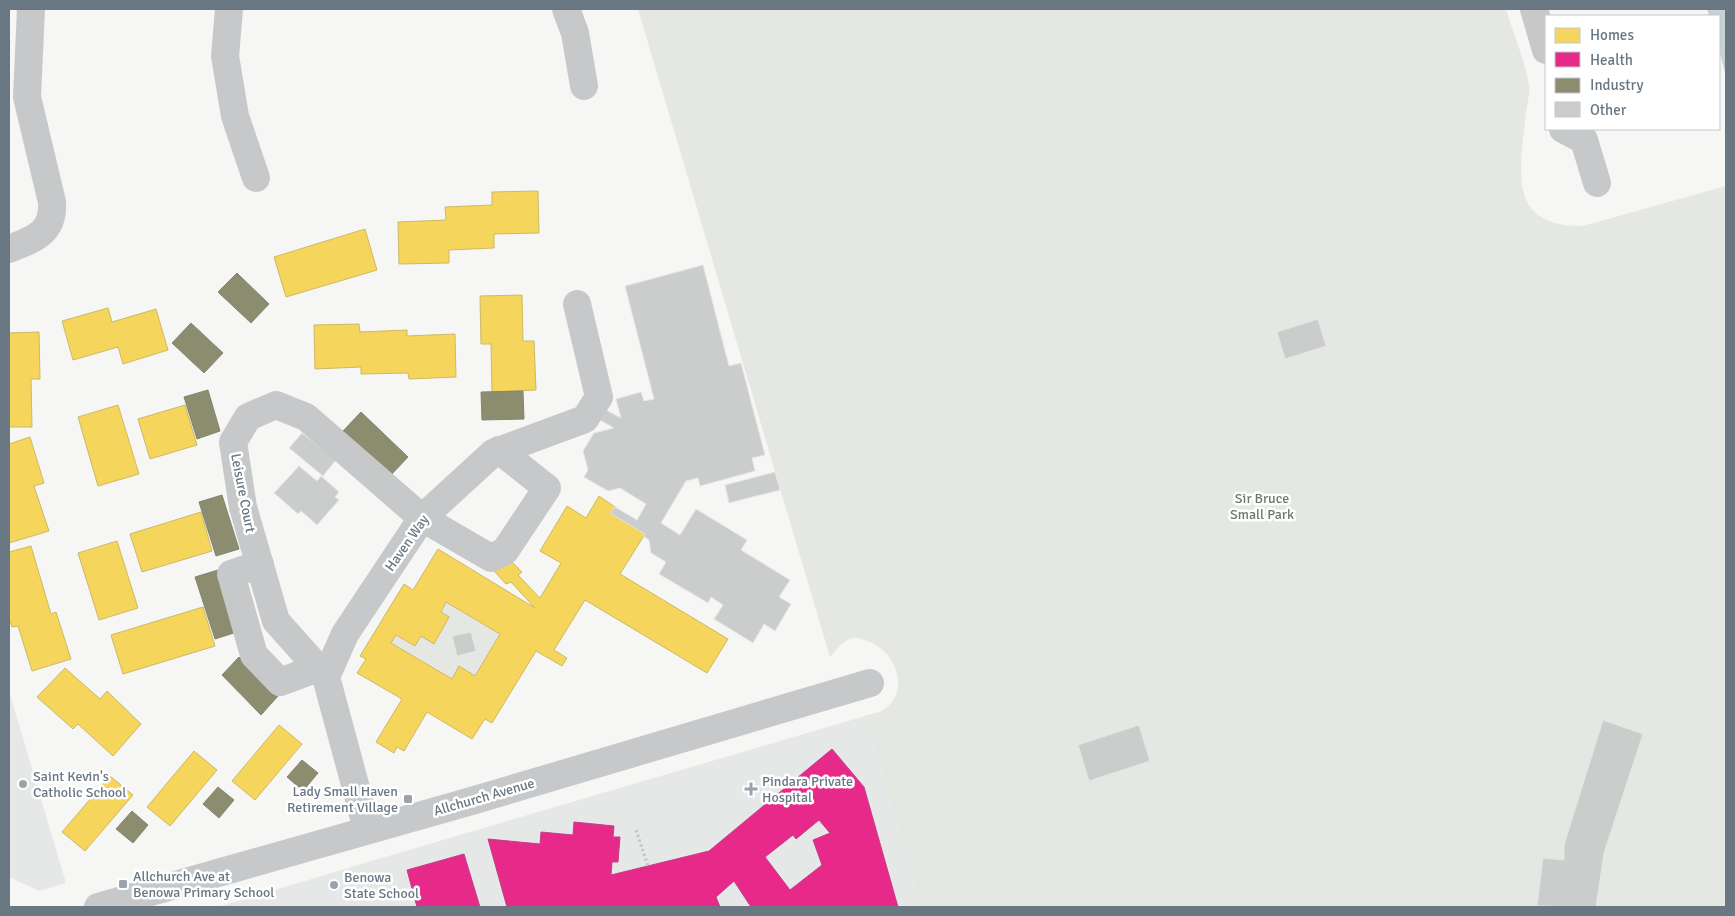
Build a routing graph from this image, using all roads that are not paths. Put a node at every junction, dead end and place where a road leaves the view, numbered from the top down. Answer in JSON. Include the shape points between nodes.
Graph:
{"nodes":[{"id":1,"x":31,"y":9,"type":"edge"},
{"id":2,"x":229,"y":9,"type":"edge"},
{"id":3,"x":566,"y":9,"type":"edge"},
{"id":4,"x":1534,"y":9,"type":"edge"},
{"id":5,"x":1545,"y":47,"type":"edge"},
{"id":6,"x":584,"y":86,"type":"dead end"},
{"id":7,"x":1565,"y":130,"type":"edge"},
{"id":8,"x":256,"y":178,"type":"dead end"},
{"id":9,"x":1598,"y":183,"type":"dead end"},
{"id":10,"x":9,"y":249,"type":"edge"},
{"id":11,"x":577,"y":304,"type":"dead end"},
{"id":12,"x":499,"y":450,"type":"junction"},
{"id":13,"x":422,"y":518,"type":"junction"},
{"id":14,"x":260,"y":564,"type":"junction"},
{"id":15,"x":322,"y":672,"type":"junction"},
{"id":16,"x":870,"y":683,"type":"dead end"},
{"id":17,"x":367,"y":829,"type":"junction"},
{"id":18,"x":98,"y":907,"type":"edge"}],
"edges":[{"from":1,"to":10,"type":"street","via":[[28,97],[53,216],[43,232]]},
{"from":2,"to":8,"type":"street","via":[[225,56],[235,116]]},
{"from":3,"to":6,"type":"street","via":[[575,33]]},
{"from":4,"to":5,"type":"street"},
{"from":7,"to":9,"type":"street","via":[[1584,140]]},
{"from":11,"to":12,"type":"street","name":"Haven Way","via":[[599,397],[585,420]]},
{"from":12,"to":13,"type":"street","name":"Haven Way"},
{"from":12,"to":13,"type":"street","name":"Leisure Court","via":[[547,488],[505,551],[491,558]]},
{"from":13,"to":14,"type":"street","name":"Leisure Court","via":[[306,418],[276,405],[248,417],[234,442],[243,507]]},
{"from":13,"to":15,"type":"street","name":"Haven Way"},
{"from":14,"to":15,"type":"street","name":"Leisure Court","via":[[276,621]]},
{"from":14,"to":15,"type":"street","via":[[231,574],[254,655],[280,682]]},
{"from":15,"to":17,"type":"street"},
{"from":16,"to":17,"type":"street","name":"Allchurch Avenue"},
{"from":17,"to":18,"type":"street","name":"Allchurch Avenue"}]}
